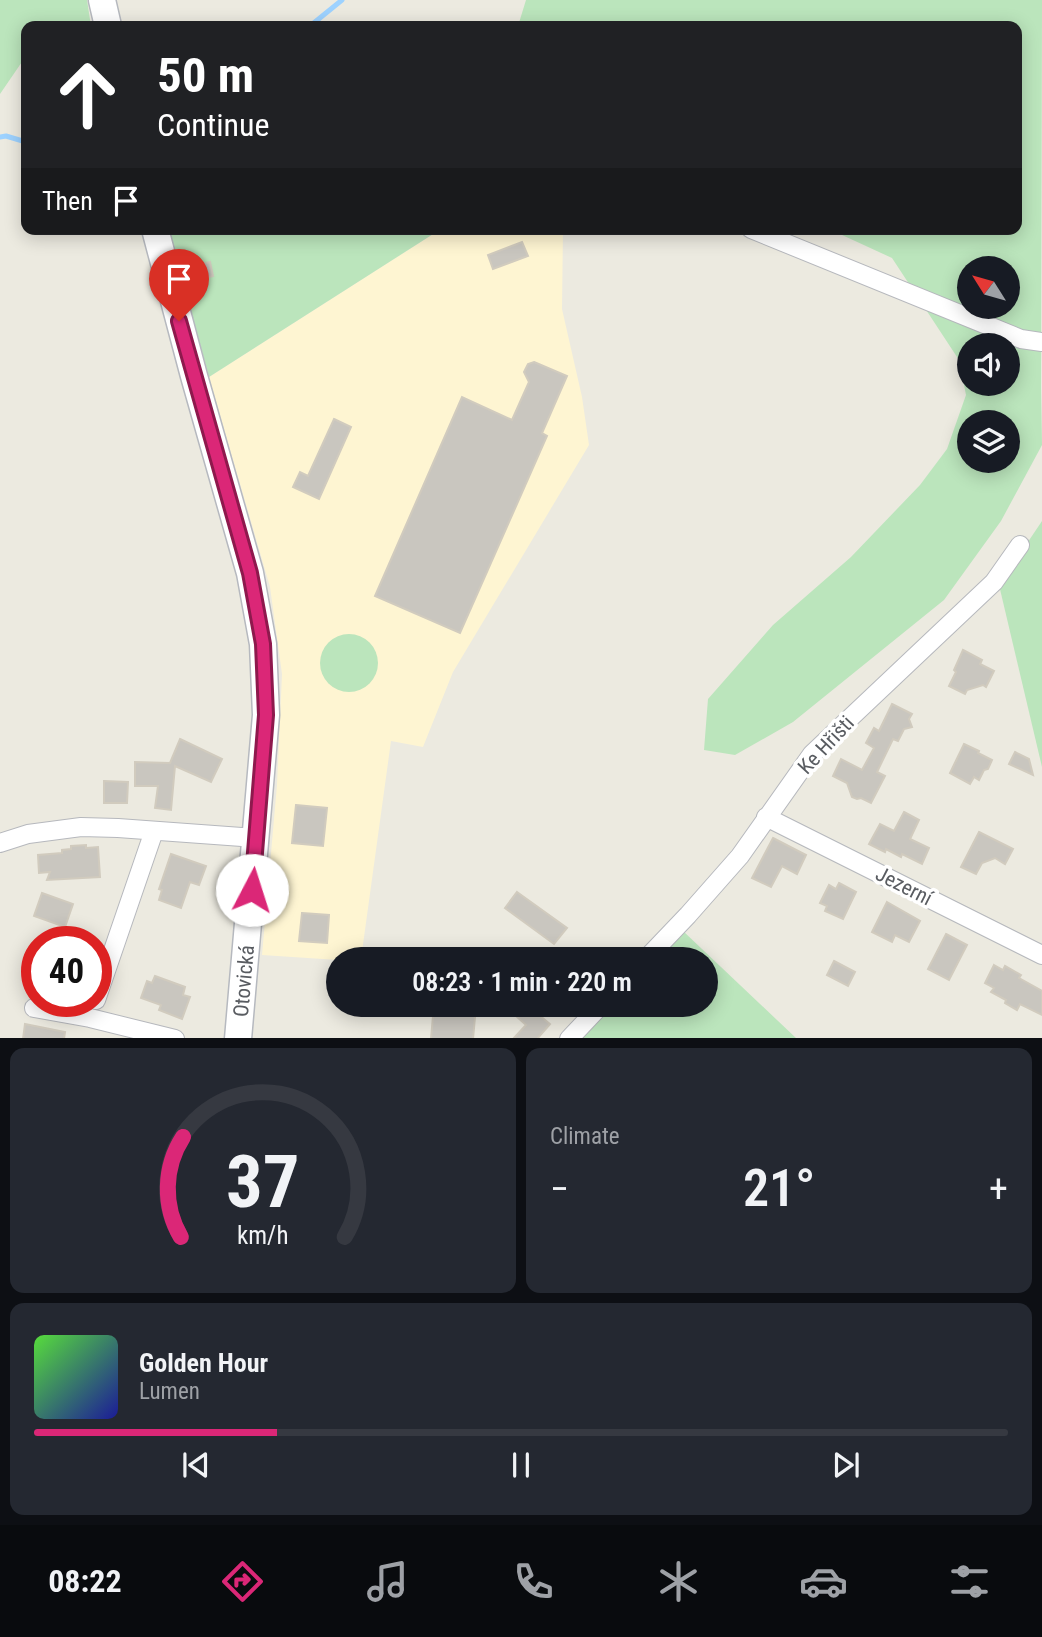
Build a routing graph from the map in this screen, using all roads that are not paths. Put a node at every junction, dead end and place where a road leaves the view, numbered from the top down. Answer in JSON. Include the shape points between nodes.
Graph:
{"nodes":[{"id":1,"x":102,"y":0,"type":"edge"},
{"id":2,"x":106,"y":21,"type":"edge"},
{"id":3,"x":157,"y":235,"type":"edge"},
{"id":4,"x":766,"y":235,"type":"edge"},
{"id":5,"x":1042,"y":342,"type":"edge"},
{"id":6,"x":1020,"y":545,"type":"dead end"},
{"id":7,"x":766,"y":817,"type":"junction"},
{"id":8,"x":154,"y":831,"type":"junction"},
{"id":9,"x":256,"y":838,"type":"junction"},
{"id":10,"x":0,"y":843,"type":"edge"},
{"id":11,"x":657,"y":947,"type":"edge"},
{"id":12,"x":112,"y":954,"type":"edge"},
{"id":13,"x":1042,"y":956,"type":"edge"},
{"id":14,"x":112,"y":1013,"type":"edge"},
{"id":15,"x":589,"y":1017,"type":"edge"},
{"id":16,"x":175,"y":1038,"type":"edge"},
{"id":17,"x":238,"y":1038,"type":"edge"},
{"id":18,"x":569,"y":1038,"type":"edge"}],
"edges":[{"from":1,"to":2,"type":"street"},
{"from":3,"to":9,"type":"street","name":"Otovická","via":[[250,573],[263,644],[266,715]]},
{"from":4,"to":5,"type":"street","via":[[1021,340]]},
{"from":6,"to":7,"type":"street","name":"Ke Hřišti","via":[[994,582],[812,754]]},
{"from":7,"to":11,"type":"street","name":"Ke Hřišti","via":[[740,856]]},
{"from":7,"to":13,"type":"street","name":"Jezerní"},
{"from":8,"to":9,"type":"street"},
{"from":8,"to":10,"type":"street","via":[[81,827]]},
{"from":8,"to":12,"type":"street"},
{"from":9,"to":17,"type":"street","name":"Otovická"},
{"from":14,"to":16,"type":"street"},
{"from":15,"to":18,"type":"street"}]}
